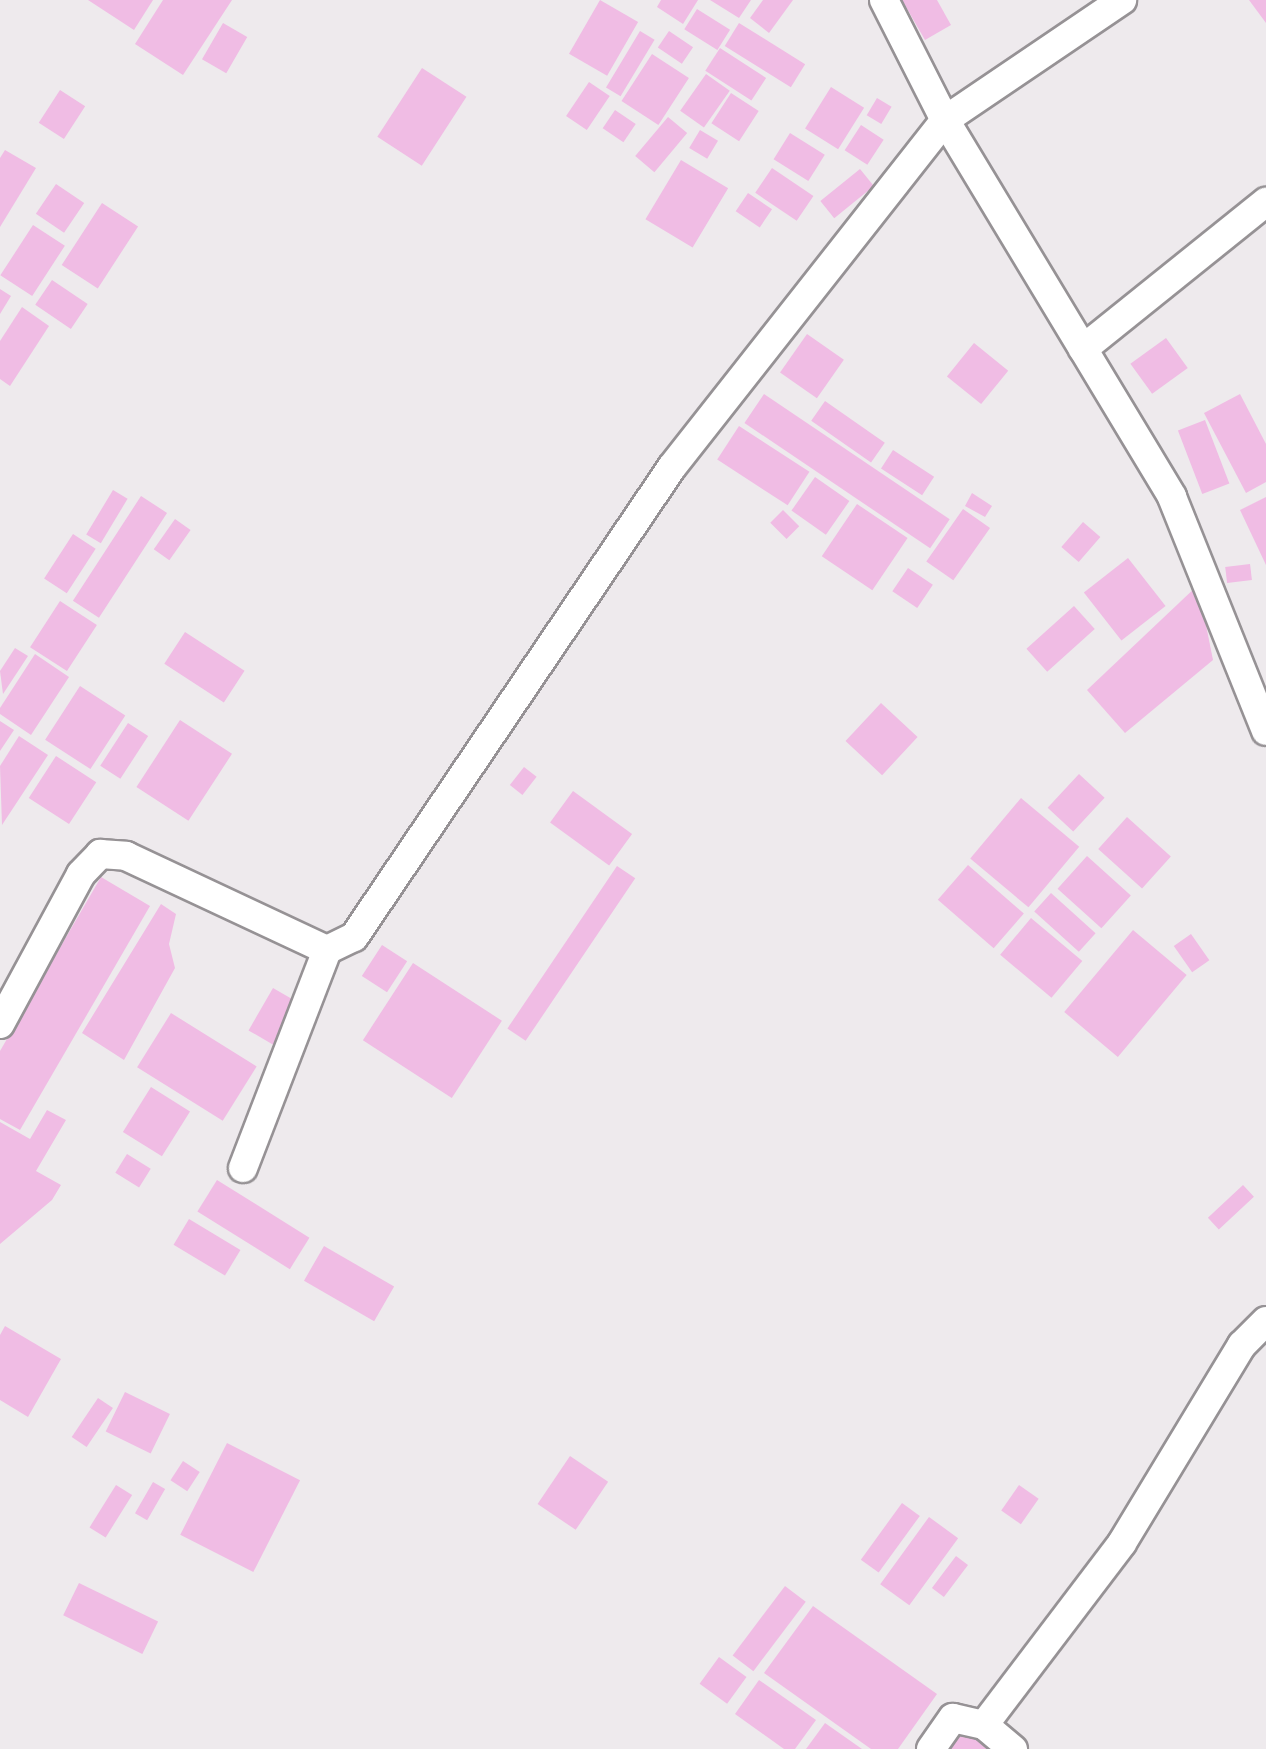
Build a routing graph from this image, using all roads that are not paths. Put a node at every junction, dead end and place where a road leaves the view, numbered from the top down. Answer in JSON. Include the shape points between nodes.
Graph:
{"nodes":[{"id":1,"x":884,"y":0,"type":"edge"},
{"id":2,"x":1122,"y":0,"type":"edge"},
{"id":3,"x":945,"y":120,"type":"junction"},
{"id":4,"x":1266,"y":202,"type":"edge"},
{"id":5,"x":1083,"y":349,"type":"junction"},
{"id":6,"x":1266,"y":731,"type":"edge"},
{"id":7,"x":327,"y":950,"type":"junction"},
{"id":8,"x":0,"y":1024,"type":"edge"},
{"id":9,"x":243,"y":1168,"type":"dead end"},
{"id":10,"x":1266,"y":1321,"type":"edge"},
{"id":11,"x":984,"y":1725,"type":"junction"},
{"id":12,"x":931,"y":1749,"type":"edge"},
{"id":13,"x":1013,"y":1749,"type":"edge"}],
"edges":[{"from":1,"to":3,"type":"street"},
{"from":2,"to":3,"type":"street"},
{"from":3,"to":5,"type":"street"},
{"from":3,"to":7,"type":"street","via":[[672,467],[354,937]]},
{"from":4,"to":5,"type":"street"},
{"from":5,"to":6,"type":"street","via":[[1172,497]]},
{"from":7,"to":8,"type":"street","via":[[126,856],[100,854],[81,874]]},
{"from":7,"to":9,"type":"street"},
{"from":10,"to":11,"type":"street","via":[[1242,1345],[1122,1543]]},
{"from":11,"to":12,"type":"street","via":[[953,1718]]},
{"from":11,"to":13,"type":"street"}]}
